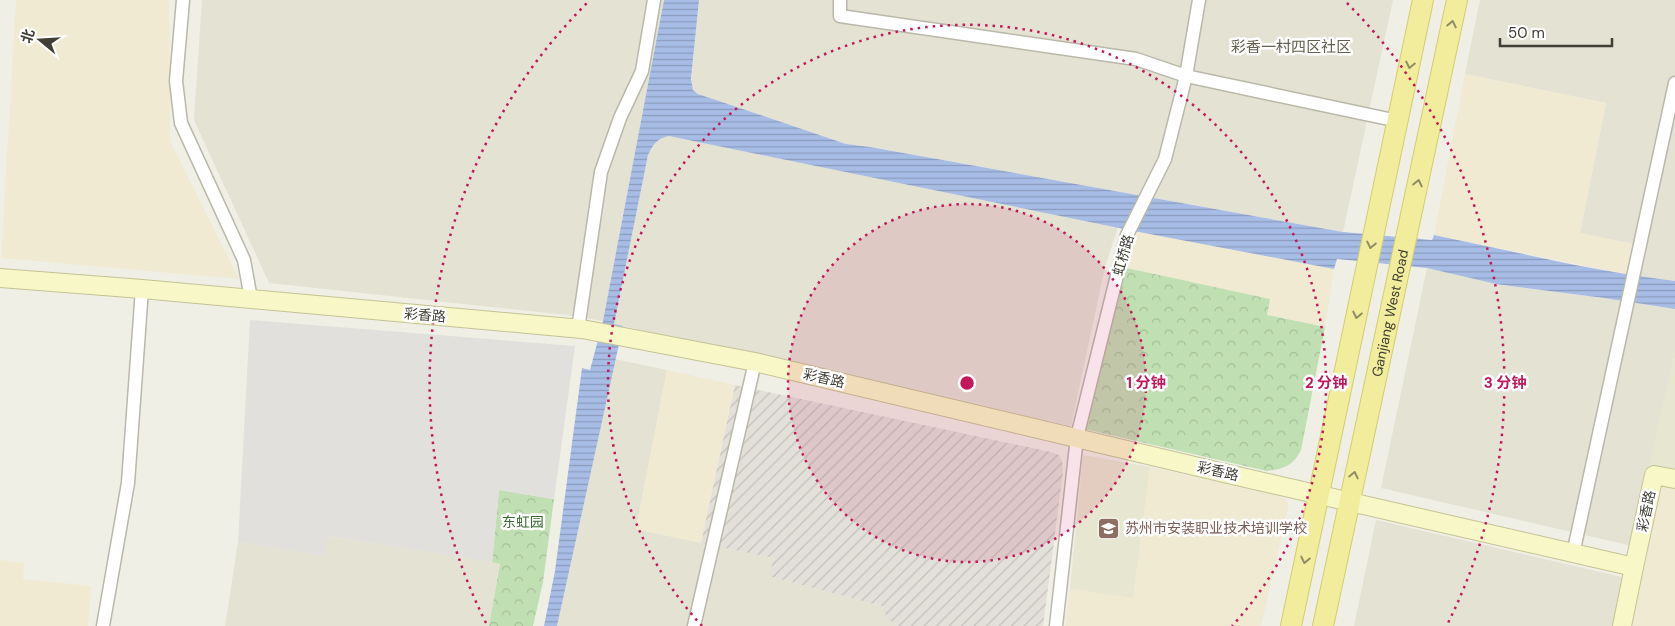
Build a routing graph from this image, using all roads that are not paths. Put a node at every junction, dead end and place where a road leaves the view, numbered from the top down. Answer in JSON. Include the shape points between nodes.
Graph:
{"nodes":[{"id":1,"x":183,"y":0,"type":"edge"},
{"id":2,"x":654,"y":0,"type":"edge"},
{"id":3,"x":840,"y":0,"type":"edge"},
{"id":4,"x":1199,"y":0,"type":"edge"},
{"id":5,"x":1423,"y":0,"type":"edge"},
{"id":6,"x":1457,"y":0,"type":"edge"},
{"id":7,"x":1186,"y":76,"type":"junction"},
{"id":8,"x":1675,"y":83,"type":"edge"},
{"id":9,"x":1398,"y":121,"type":"junction"},
{"id":10,"x":0,"y":278,"type":"edge"},
{"id":11,"x":142,"y":289,"type":"junction"},
{"id":12,"x":251,"y":299,"type":"junction"},
{"id":13,"x":580,"y":329,"type":"junction"},
{"id":14,"x":756,"y":362,"type":"junction"},
{"id":15,"x":1077,"y":437,"type":"junction"},
{"id":16,"x":1675,"y":479,"type":"edge"},
{"id":17,"x":1319,"y":494,"type":"junction"},
{"id":18,"x":1349,"y":500,"type":"junction"},
{"id":19,"x":1573,"y":554,"type":"junction"},
{"id":20,"x":1634,"y":568,"type":"junction"},
{"id":21,"x":103,"y":626,"type":"edge"},
{"id":22,"x":694,"y":626,"type":"edge"},
{"id":23,"x":1056,"y":626,"type":"edge"},
{"id":24,"x":1292,"y":626,"type":"edge"},
{"id":25,"x":1323,"y":626,"type":"edge"},
{"id":26,"x":1622,"y":626,"type":"edge"}],
"edges":[{"from":1,"to":12,"type":"street","via":[[176,81],[181,123],[244,260]]},
{"from":2,"to":13,"type":"street","via":[[642,71],[620,118],[601,172]]},
{"from":3,"to":7,"type":"street","via":[[840,16],[1136,59]]},
{"from":4,"to":7,"type":"street","name":"虹桥路"},
{"from":5,"to":9,"type":"main road","one_way":true},
{"from":18,"to":6,"type":"main road","name":"Ganjiang West Road","one_way":true},
{"from":7,"to":9,"type":"street"},
{"from":7,"to":15,"type":"street","name":"虹桥路","via":[[1165,159],[1127,236]]},
{"from":8,"to":19,"type":"street"},
{"from":9,"to":17,"type":"main road","one_way":true},
{"from":10,"to":11,"type":"street","name":"彩香路"},
{"from":11,"to":12,"type":"street","name":"彩香路"},
{"from":11,"to":21,"type":"street","via":[[128,483]]},
{"from":12,"to":13,"type":"street","name":"彩香路"},
{"from":13,"to":14,"type":"street","name":"彩香路"},
{"from":14,"to":15,"type":"street","name":"彩香路"},
{"from":14,"to":22,"type":"street"},
{"from":15,"to":17,"type":"street","name":"彩香路"},
{"from":15,"to":23,"type":"street","name":"虹桥路"},
{"from":16,"to":20,"type":"street","name":"彩香路","via":[[1654,475]]},
{"from":17,"to":18,"type":"street","name":"彩香路"},
{"from":17,"to":24,"type":"main road","one_way":true},
{"from":18,"to":19,"type":"street","name":"彩香路"},
{"from":18,"to":25,"type":"main road","name":"Ganjiang West Road"},
{"from":19,"to":20,"type":"street","name":"彩香路"},
{"from":20,"to":26,"type":"street","name":"彩香路"}]}
